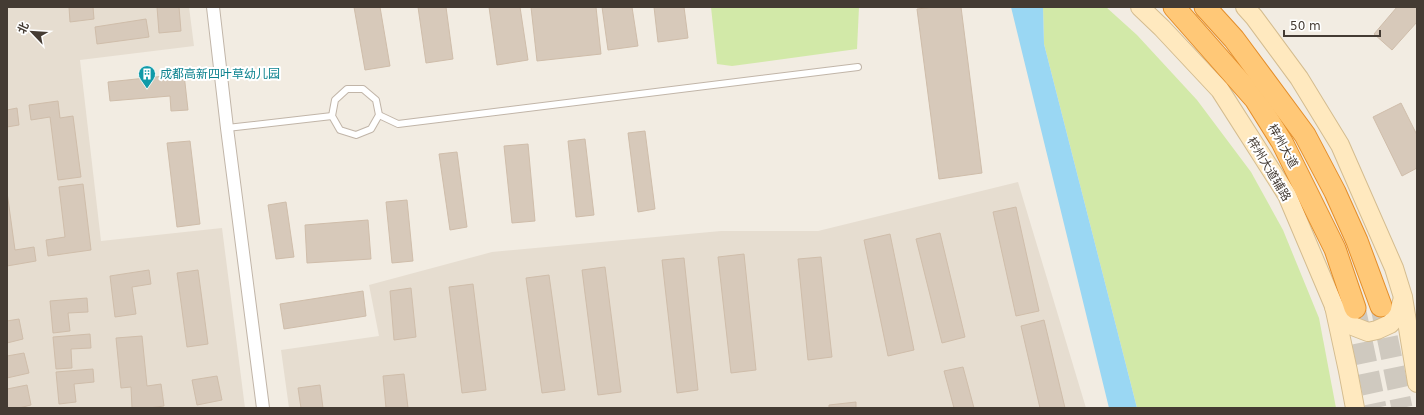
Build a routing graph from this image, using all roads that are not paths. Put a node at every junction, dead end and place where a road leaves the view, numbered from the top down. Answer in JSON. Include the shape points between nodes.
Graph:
{"nodes":[{"id":1,"x":213,"y":7,"type":"edge"},
{"id":2,"x":1140,"y":7,"type":"edge"},
{"id":3,"x":1174,"y":7,"type":"edge"},
{"id":4,"x":1205,"y":7,"type":"edge"},
{"id":5,"x":1245,"y":7,"type":"edge"},
{"id":6,"x":858,"y":67,"type":"dead end"},
{"id":7,"x":379,"y":115,"type":"junction"},
{"id":8,"x":332,"y":116,"type":"junction"},
{"id":9,"x":227,"y":128,"type":"junction"},
{"id":10,"x":1404,"y":297,"type":"junction"},
{"id":11,"x":1334,"y":306,"type":"junction"},
{"id":12,"x":1381,"y":306,"type":"tunnel mouth"},
{"id":13,"x":1355,"y":308,"type":"tunnel mouth"},
{"id":14,"x":1417,"y":383,"type":"edge"},
{"id":15,"x":263,"y":408,"type":"edge"},
{"id":16,"x":1355,"y":408,"type":"edge"}],
"edges":[{"from":1,"to":9,"type":"street"},
{"from":2,"to":11,"type":"main road","name":"梓州大道辅路","via":[[1220,90],[1287,195]]},
{"from":3,"to":13,"type":"highway","name":"梓州大道","via":[[1255,99],[1282,142],[1335,249]]},
{"from":4,"to":12,"type":"highway","name":"梓州大道","via":[[1234,38],[1305,135],[1357,240]]},
{"from":5,"to":10,"type":"main road","via":[[1299,78],[1340,145],[1394,268]]},
{"from":6,"to":7,"type":"lane","via":[[398,124]]},
{"from":7,"to":8,"type":"lane","via":[[371,130],[356,135],[340,130]]},
{"from":7,"to":8,"type":"lane","via":[[376,100],[363,89],[347,89],[335,100]]},
{"from":8,"to":9,"type":"lane"},
{"from":9,"to":15,"type":"street"},
{"from":10,"to":11,"type":"main road","via":[[1398,315],[1390,324],[1368,332],[1350,325]]},
{"from":10,"to":14,"type":"main road"},
{"from":11,"to":16,"type":"main road","name":"梓州大道辅路"}]}
